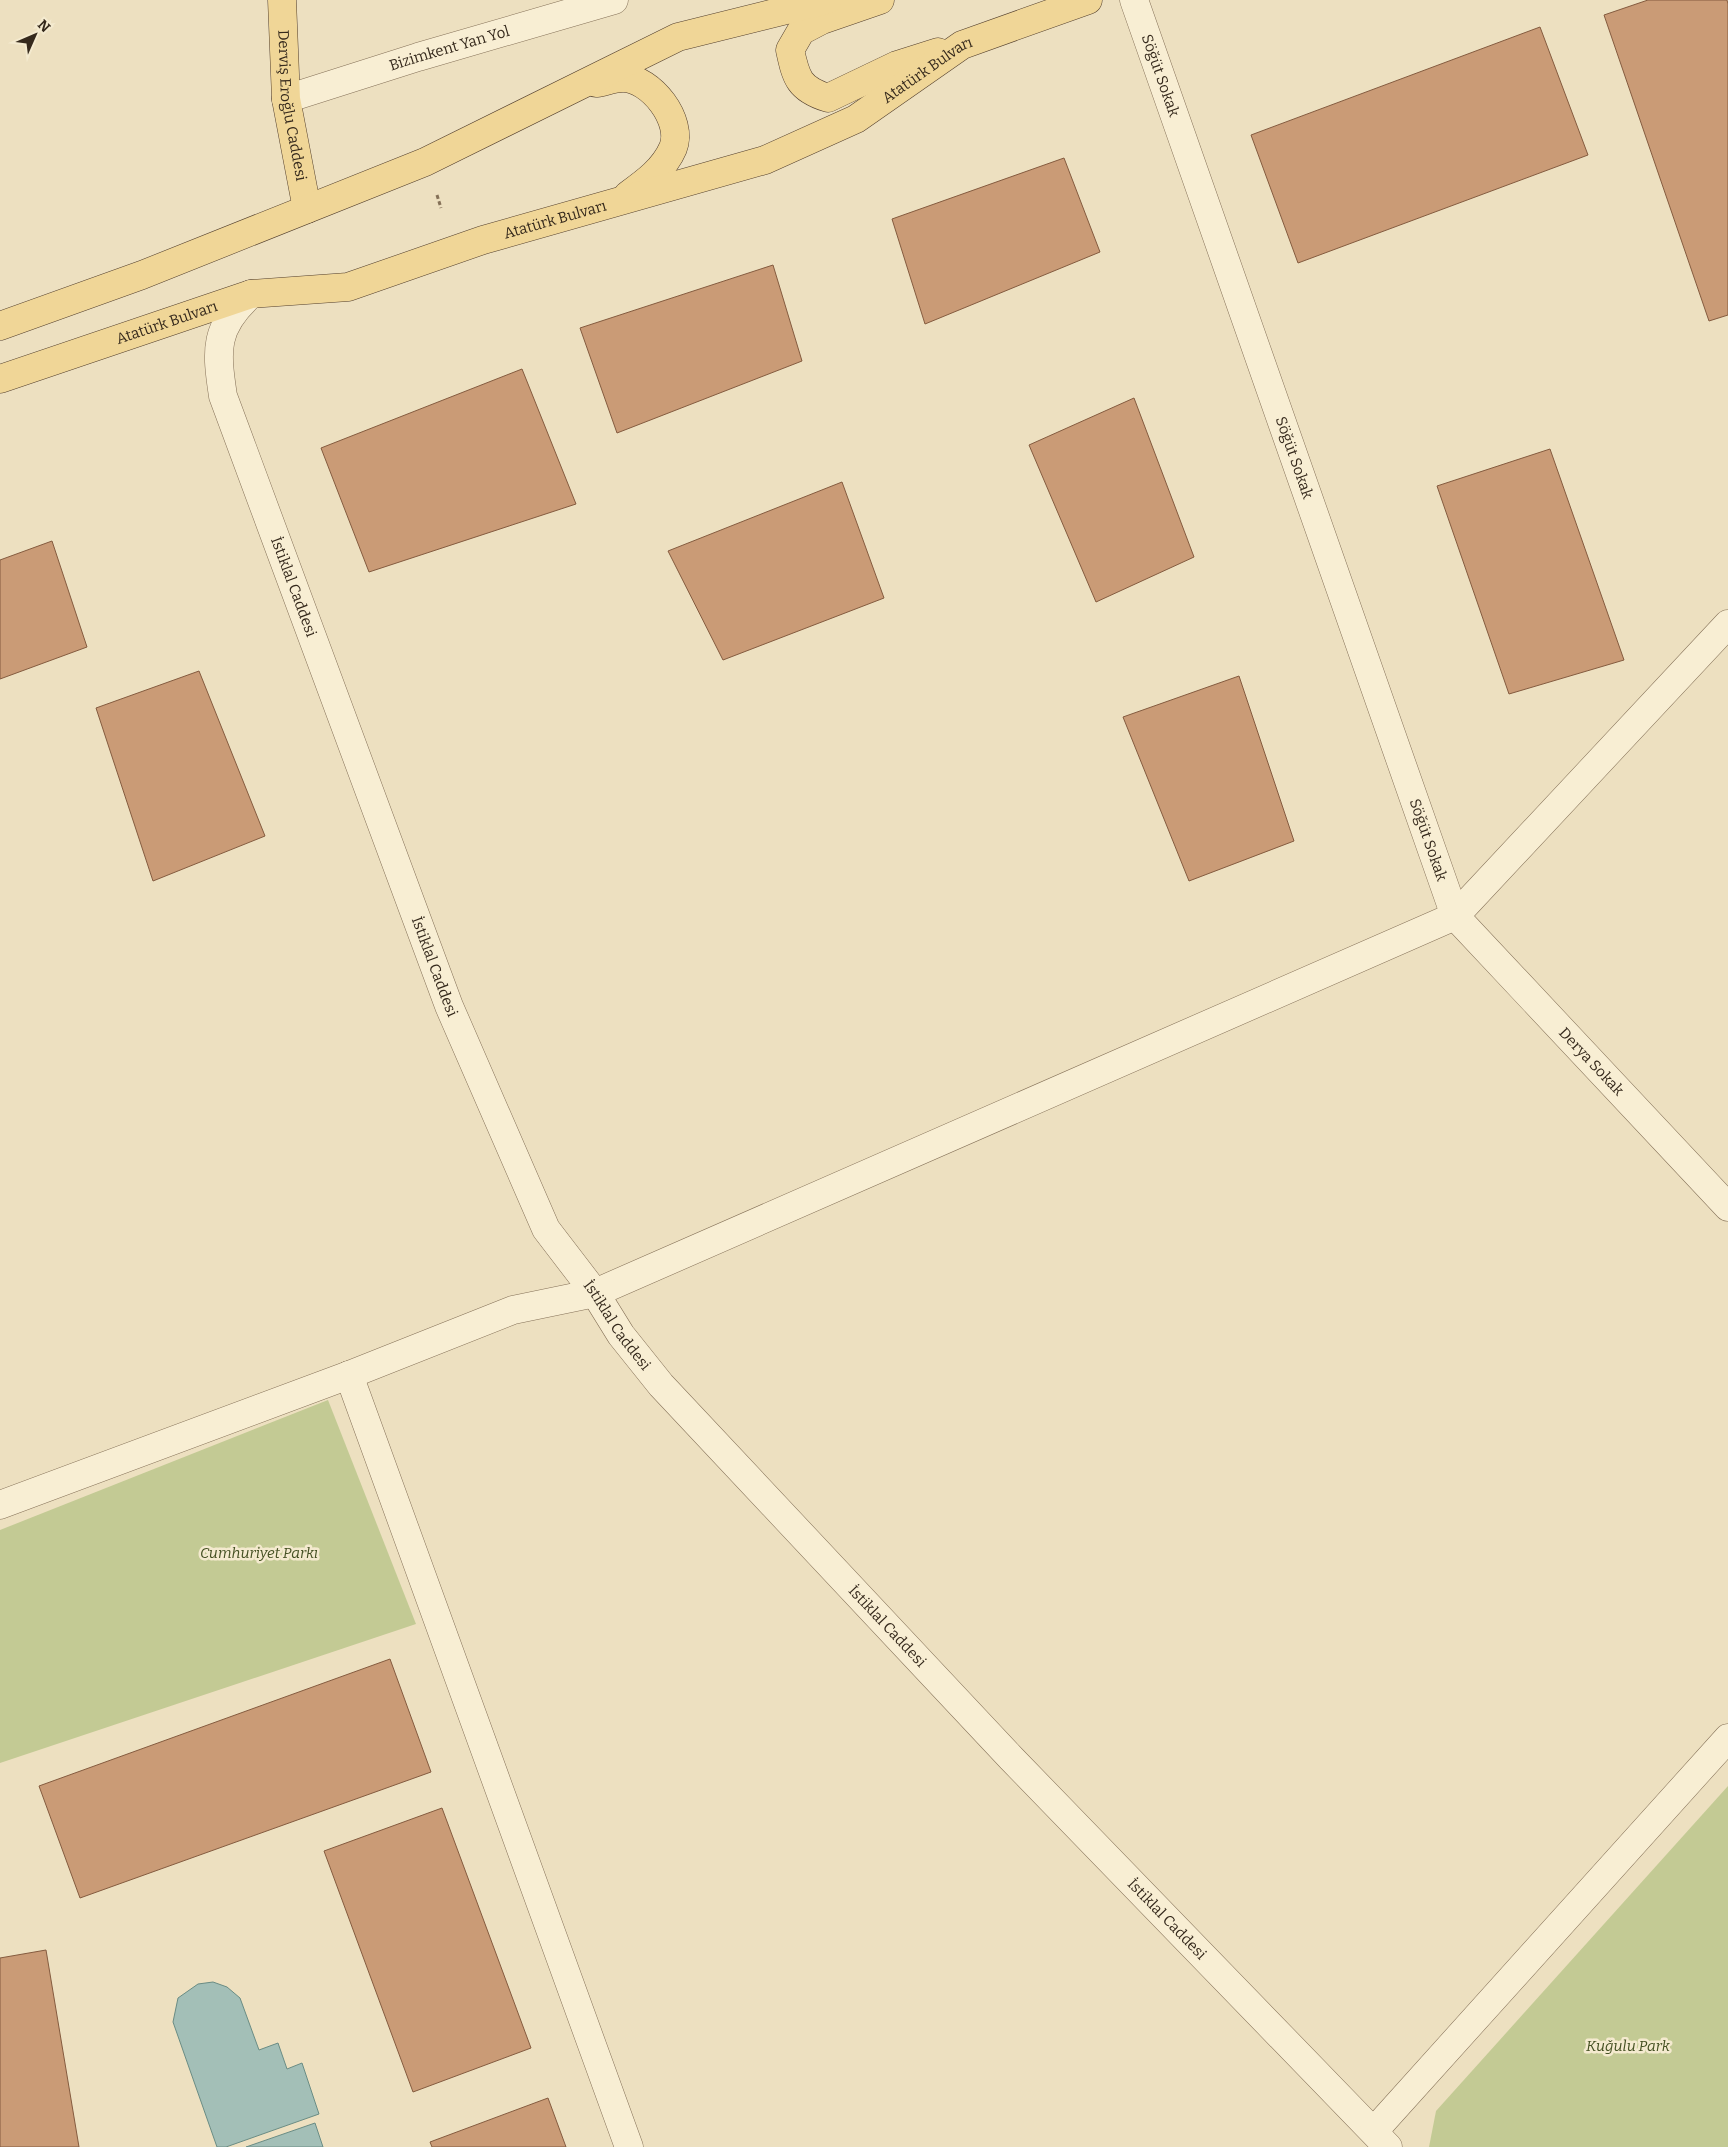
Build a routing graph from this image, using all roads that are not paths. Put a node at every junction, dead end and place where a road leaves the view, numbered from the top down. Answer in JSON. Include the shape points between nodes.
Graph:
{"nodes":[{"id":1,"x":282,"y":0,"type":"edge"},
{"id":2,"x":614,"y":0,"type":"edge"},
{"id":3,"x":826,"y":0,"type":"edge"},
{"id":4,"x":880,"y":0,"type":"edge"},
{"id":5,"x":1088,"y":0,"type":"edge"},
{"id":6,"x":1134,"y":0,"type":"edge"},
{"id":7,"x":962,"y":44,"type":"junction"},
{"id":8,"x":549,"y":99,"type":"junction"},
{"id":9,"x":286,"y":100,"type":"junction"},
{"id":10,"x":616,"y":202,"type":"junction"},
{"id":11,"x":308,"y":209,"type":"junction"},
{"id":12,"x":251,"y":294,"type":"junction"},
{"id":13,"x":0,"y":326,"type":"edge"},
{"id":14,"x":0,"y":379,"type":"edge"},
{"id":15,"x":1728,"y":624,"type":"edge"},
{"id":16,"x":1455,"y":916,"type":"junction"},
{"id":17,"x":1728,"y":1207,"type":"edge"},
{"id":18,"x":594,"y":1293,"type":"junction"},
{"id":19,"x":349,"y":1376,"type":"junction"},
{"id":20,"x":0,"y":1505,"type":"edge"},
{"id":21,"x":1728,"y":1738,"type":"edge"},
{"id":22,"x":1381,"y":2139,"type":"edge"},
{"id":23,"x":629,"y":2147,"type":"edge"}],
"edges":[{"from":1,"to":9,"type":"main road","name":"Derviş Eroğlu Caddesi"},
{"from":2,"to":9,"type":"street","name":"Bizimkent Yan Yol","via":[[418,57]]},
{"from":3,"to":8,"type":"main road","via":[[678,37]]},
{"from":4,"to":7,"type":"main road","via":[[822,20],[801,31],[790,50],[795,74],[810,92],[828,98],[897,65]]},
{"from":5,"to":7,"type":"main road","name":"Atatürk Bulvarı"},
{"from":6,"to":16,"type":"street","name":"Söğüt Sokak"},
{"from":7,"to":10,"type":"main road","name":"Atatürk Bulvarı","via":[[856,119],[765,160]]},
{"from":8,"to":10,"type":"main road","via":[[587,85],[624,78],[660,98],[674,128],[674,146],[666,161],[648,181]]},
{"from":8,"to":11,"type":"main road","via":[[442,154]]},
{"from":9,"to":11,"type":"main road","name":"Derviş Eroğlu Caddesi"},
{"from":10,"to":12,"type":"main road","name":"Atatürk Bulvarı","via":[[483,240],[348,287]]},
{"from":11,"to":13,"type":"main road","via":[[142,276]]},
{"from":12,"to":14,"type":"main road","name":"Atatürk Bulvarı"},
{"from":12,"to":18,"type":"street","name":"İstiklal Caddesi","via":[[234,309],[223,329],[218,363],[223,396],[449,1006],[546,1228]]},
{"from":15,"to":16,"type":"street"},
{"from":16,"to":17,"type":"street","name":"Derya Sokak"},
{"from":16,"to":18,"type":"street"},
{"from":18,"to":19,"type":"street","via":[[513,1310]]},
{"from":18,"to":22,"type":"street","name":"İstiklal Caddesi","via":[[621,1335],[668,1392],[1010,1758]]},
{"from":19,"to":20,"type":"street"},
{"from":19,"to":23,"type":"street"},
{"from":21,"to":22,"type":"street"}]}
